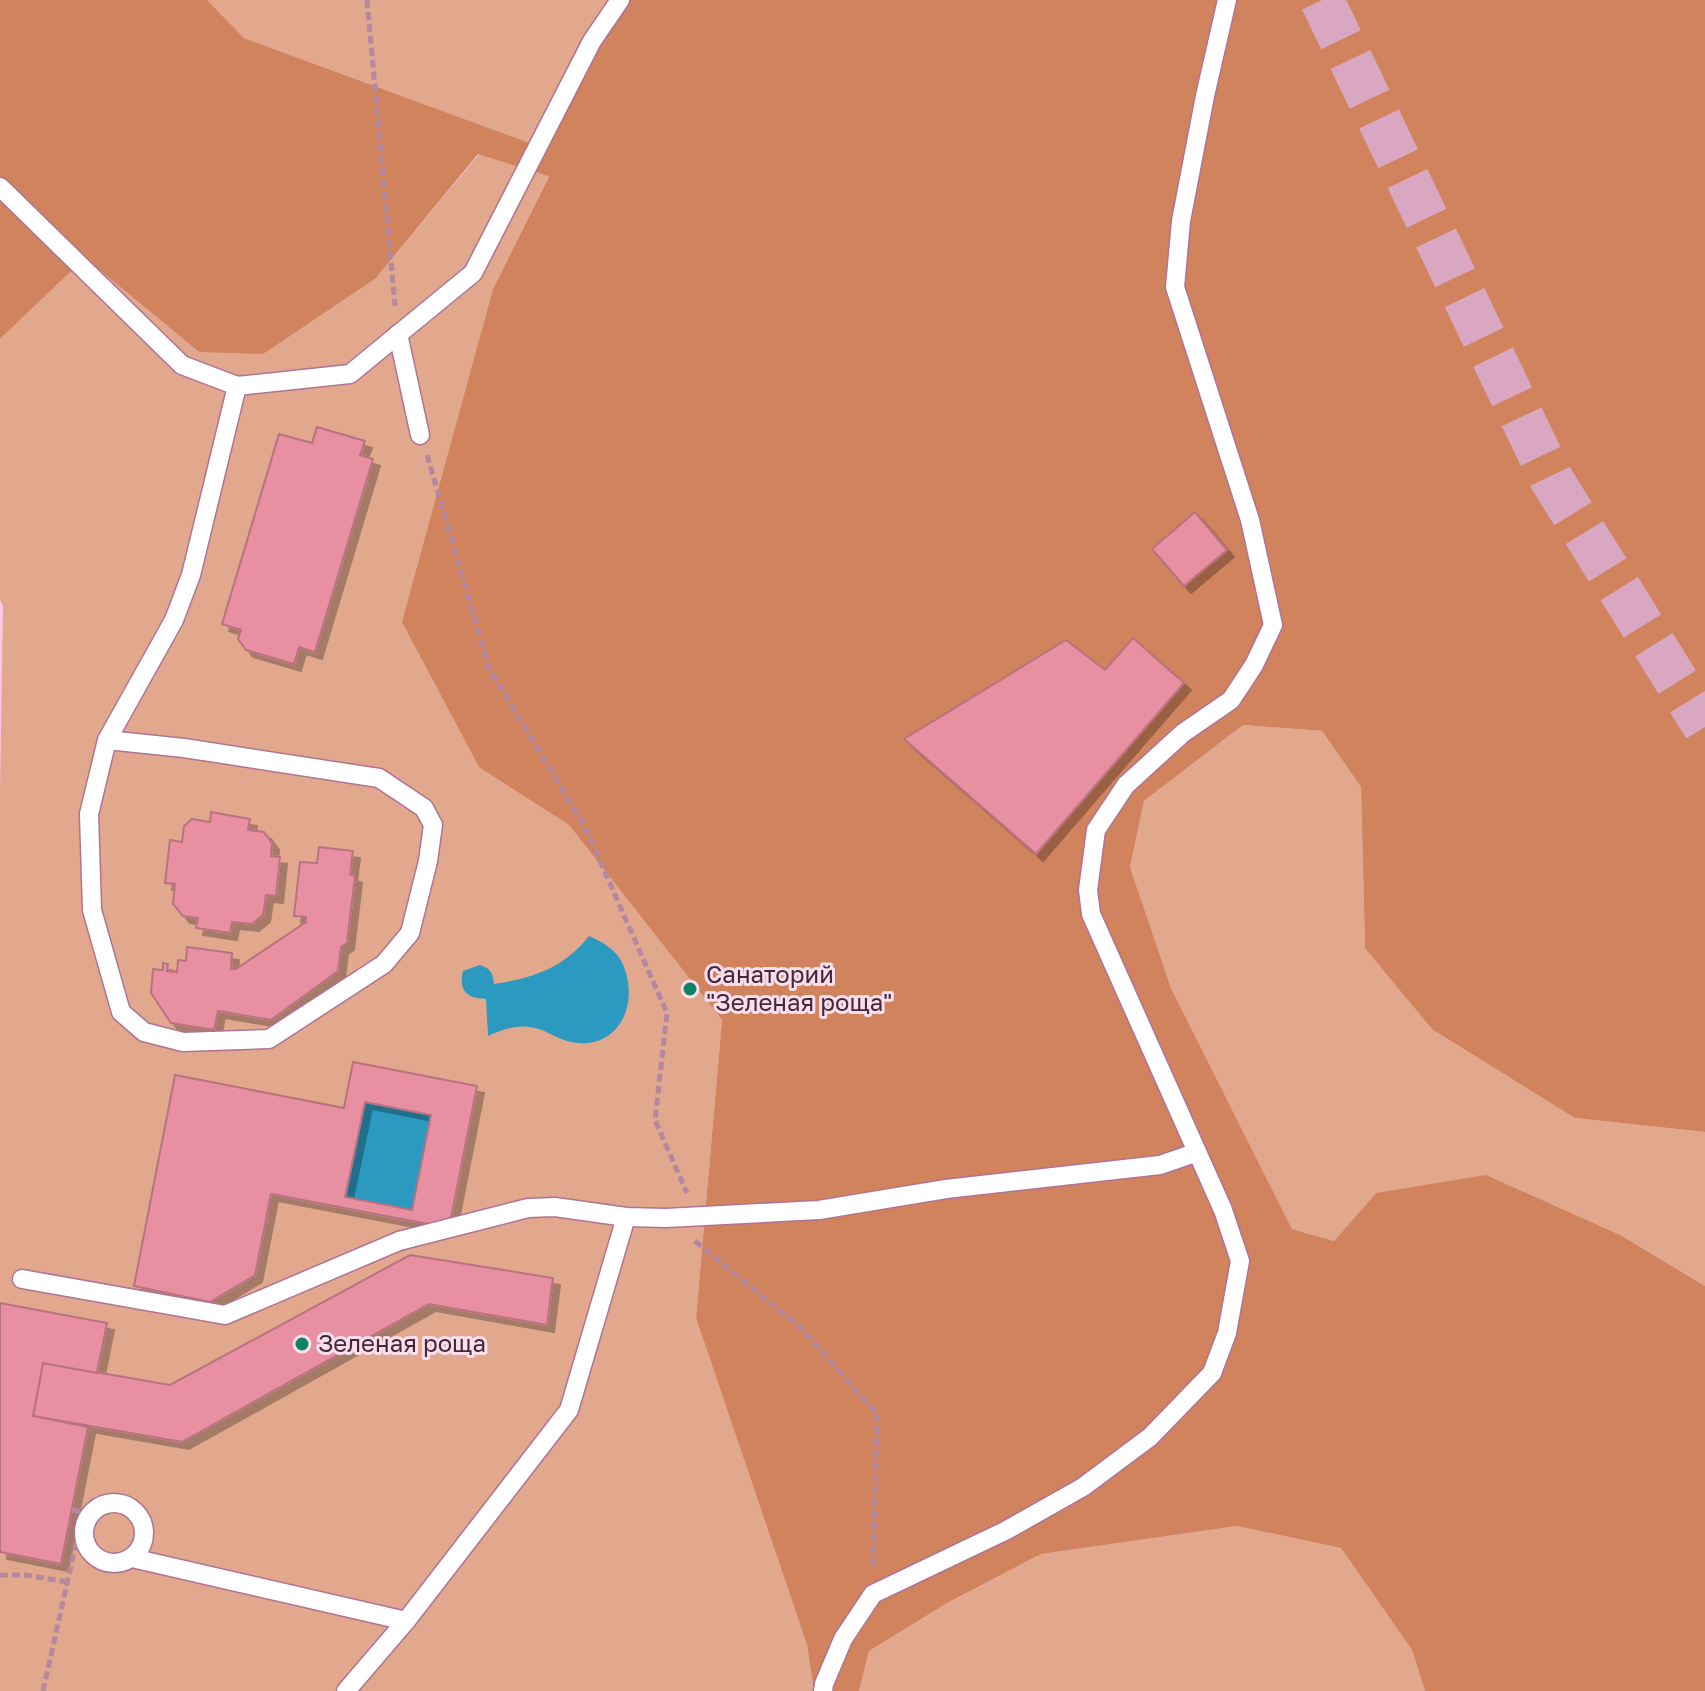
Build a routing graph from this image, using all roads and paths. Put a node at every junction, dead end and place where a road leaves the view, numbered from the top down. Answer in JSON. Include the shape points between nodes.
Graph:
{"nodes":[{"id":1,"x":368,"y":0,"type":"edge"},
{"id":2,"x":620,"y":0,"type":"edge"},
{"id":3,"x":1227,"y":0,"type":"edge"},
{"id":4,"x":0,"y":187,"type":"edge"},
{"id":5,"x":398,"y":334,"type":"junction"},
{"id":6,"x":237,"y":386,"type":"junction"},
{"id":7,"x":420,"y":435,"type":"joint"},
{"id":8,"x":107,"y":740,"type":"junction"},
{"id":9,"x":1195,"y":1153,"type":"junction"},
{"id":10,"x":697,"y":1216,"type":"junction"},
{"id":11,"x":626,"y":1217,"type":"junction"},
{"id":12,"x":666,"y":1218,"type":"junction"},
{"id":13,"x":22,"y":1279,"type":"dead end"},
{"id":14,"x":72,"y":1510,"type":"dead end"},
{"id":15,"x":84,"y":1520,"type":"junction"},
{"id":16,"x":132,"y":1558,"type":"junction"},
{"id":17,"x":0,"y":1575,"type":"edge"},
{"id":18,"x":67,"y":1582,"type":"junction"},
{"id":19,"x":873,"y":1594,"type":"junction"},
{"id":20,"x":406,"y":1621,"type":"junction"},
{"id":21,"x":43,"y":1691,"type":"edge"},
{"id":22,"x":346,"y":1691,"type":"edge"},
{"id":23,"x":823,"y":1691,"type":"edge"}],
"edges":[{"from":1,"to":5,"type":"path"},
{"from":2,"to":5,"type":"lane","via":[[592,41],[473,273]]},
{"from":3,"to":9,"type":"lane","via":[[1181,221],[1175,287],[1250,520],[1273,625],[1231,700],[1183,733],[1126,785],[1096,830],[1088,890],[1091,914]]},
{"from":4,"to":6,"type":"lane","via":[[182,365]]},
{"from":5,"to":6,"type":"lane","via":[[350,374]]},
{"from":5,"to":7,"type":"lane"},
{"from":6,"to":8,"type":"lane","via":[[191,575],[174,620]]},
{"from":7,"to":10,"type":"path","via":[[489,668],[585,827],[667,1013],[655,1120]]},
{"from":8,"to":8,"type":"lane","via":[[89,814],[92,910],[121,1012],[144,1032],[183,1042],[269,1039],[384,964],[410,933],[433,825],[424,808],[379,778]]},
{"from":9,"to":10,"type":"lane","via":[[1160,1165],[946,1189],[819,1210]]},
{"from":9,"to":19,"type":"lane","via":[[1240,1261],[1227,1333],[1212,1373],[1150,1437],[1083,1487]]},
{"from":10,"to":12,"type":"lane"},
{"from":11,"to":12,"type":"lane"},
{"from":11,"to":13,"type":"lane","via":[[528,1208],[399,1241],[225,1315]]},
{"from":11,"to":20,"type":"lane","via":[[569,1410]]},
{"from":12,"to":19,"type":"path","via":[[801,1328],[877,1414]]},
{"from":14,"to":15,"type":"path"},
{"from":15,"to":16,"type":"lane","via":[[84,1540],[98,1559],[109,1564]]},
{"from":15,"to":16,"type":"lane","via":[[107,1503],[131,1507],[144,1526],[145,1538]]},
{"from":15,"to":18,"type":"path"},
{"from":16,"to":20,"type":"lane"},
{"from":17,"to":18,"type":"path"},
{"from":18,"to":21,"type":"path"},
{"from":19,"to":23,"type":"lane","via":[[843,1639]]},
{"from":20,"to":22,"type":"lane"}]}
